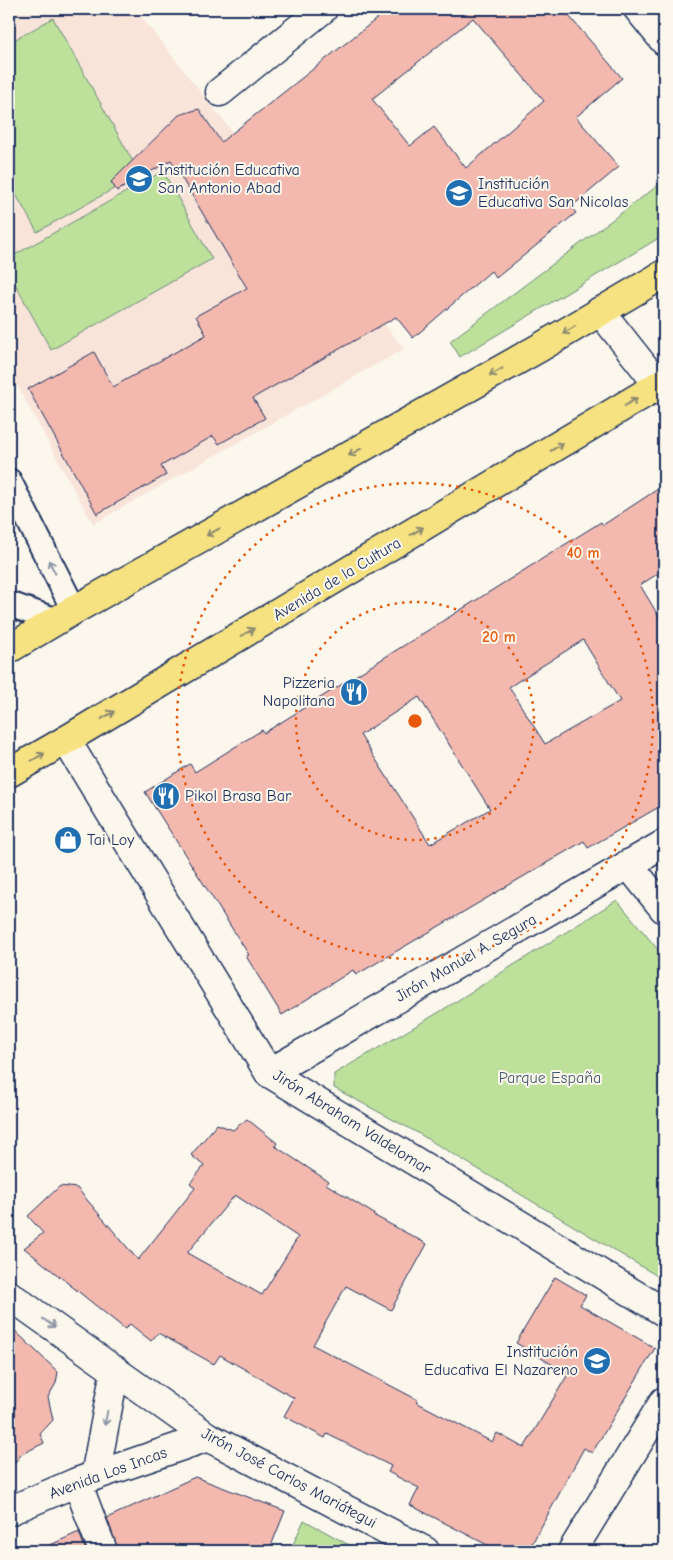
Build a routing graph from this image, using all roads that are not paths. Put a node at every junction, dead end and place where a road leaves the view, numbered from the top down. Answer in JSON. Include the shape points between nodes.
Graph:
{"nodes":[{"id":1,"x":323,"y":9,"type":"edge"},
{"id":2,"x":638,"y":9,"type":"edge"},
{"id":3,"x":664,"y":41,"type":"edge"},
{"id":4,"x":220,"y":92,"type":"dead end"},
{"id":5,"x":664,"y":274,"type":"edge"},
{"id":6,"x":600,"y":311,"type":"junction"},
{"id":7,"x":662,"y":386,"type":"edge"},
{"id":8,"x":9,"y":481,"type":"edge"},
{"id":9,"x":9,"y":604,"type":"edge"},
{"id":10,"x":66,"y":616,"type":"junction"},
{"id":11,"x":9,"y":649,"type":"edge"},
{"id":12,"x":66,"y":740,"type":"junction"},
{"id":13,"x":9,"y":773,"type":"edge"},
{"id":14,"x":664,"y":844,"type":"edge"},
{"id":15,"x":628,"y":864,"type":"junction"},
{"id":16,"x":664,"y":909,"type":"edge"},
{"id":17,"x":268,"y":1073,"type":"junction"},
{"id":18,"x":9,"y":1295,"type":"edge"},
{"id":19,"x":664,"y":1312,"type":"edge"},
{"id":20,"x":115,"y":1370,"type":"junction"},
{"id":21,"x":664,"y":1402,"type":"edge"},
{"id":22,"x":208,"y":1437,"type":"junction"},
{"id":23,"x":86,"y":1479,"type":"junction"},
{"id":24,"x":9,"y":1511,"type":"edge"},
{"id":25,"x":103,"y":1551,"type":"edge"},
{"id":26,"x":425,"y":1551,"type":"edge"},
{"id":27,"x":572,"y":1551,"type":"edge"}],
"edges":[{"from":1,"to":4,"type":"street"},
{"from":2,"to":3,"type":"street"},
{"from":5,"to":6,"type":"highway"},
{"from":6,"to":7,"type":"street"},
{"from":6,"to":10,"type":"highway","one_way":true},
{"from":12,"to":7,"type":"highway","name":"Avenida de la Cultura","one_way":true},
{"from":10,"to":8,"type":"lane","one_way":true},
{"from":9,"to":10,"type":"lane"},
{"from":10,"to":11,"type":"highway"},
{"from":13,"to":12,"type":"highway","name":"Avenida de la Cultura","one_way":true},
{"from":12,"to":17,"type":"street","name":"Jirón Abraham Valdelomar"},
{"from":14,"to":15,"type":"street","name":"Jirón Manuel A. Segura"},
{"from":15,"to":16,"type":"street"},
{"from":15,"to":17,"type":"street","name":"Jirón Manuel A. Segura"},
{"from":17,"to":19,"type":"street","name":"Jirón Abraham Valdelomar"},
{"from":18,"to":20,"type":"street","name":"Jirón José Carlos Mariátegui","one_way":true},
{"from":20,"to":22,"type":"street","name":"Jirón José Carlos Mariátegui"},
{"from":20,"to":23,"type":"street","one_way":true},
{"from":21,"to":27,"type":"street"},
{"from":22,"to":23,"type":"street","name":"Avenida Los Incas"},
{"from":22,"to":26,"type":"street","name":"Jirón José Carlos Mariátegui"},
{"from":23,"to":24,"type":"street","name":"Avenida Los Incas"},
{"from":23,"to":25,"type":"street"}]}
